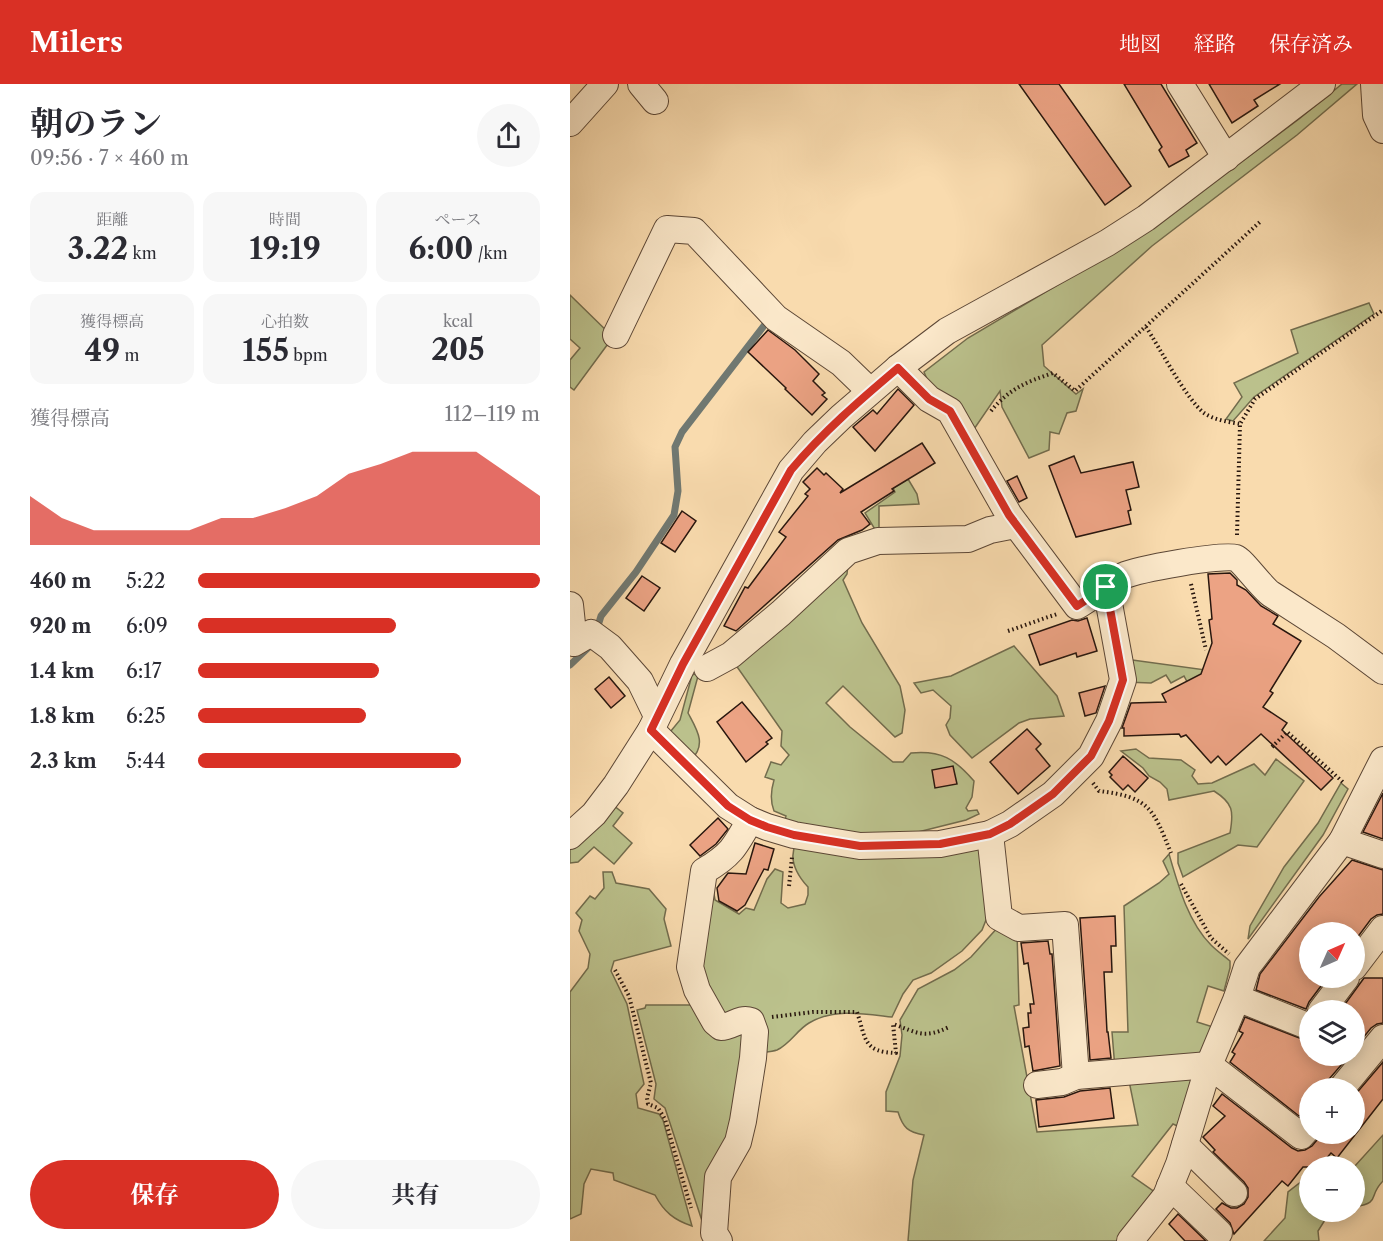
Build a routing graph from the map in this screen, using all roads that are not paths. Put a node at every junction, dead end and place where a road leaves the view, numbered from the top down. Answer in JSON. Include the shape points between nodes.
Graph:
{"nodes":[{"id":1,"x":605,"y":84,"type":"edge"},
{"id":2,"x":1180,"y":84,"type":"edge"},
{"id":3,"x":1322,"y":84,"type":"edge"},
{"id":4,"x":1374,"y":84,"type":"edge"},
{"id":5,"x":570,"y":123,"type":"edge"},
{"id":6,"x":1383,"y":130,"type":"edge"},
{"id":7,"x":1226,"y":158,"type":"junction"},
{"id":8,"x":616,"y":335,"type":"dead end"},
{"id":9,"x":898,"y":368,"type":"junction"},
{"id":10,"x":870,"y":391,"type":"junction"},
{"id":11,"x":1016,"y":525,"type":"junction"},
{"id":12,"x":1106,"y":587,"type":"junction"},
{"id":13,"x":570,"y":604,"type":"edge"},
{"id":14,"x":571,"y":636,"type":"edge"},
{"id":15,"x":707,"y":668,"type":"dead end"},
{"id":16,"x":1383,"y":671,"type":"edge"},
{"id":17,"x":654,"y":723,"type":"junction"},
{"id":18,"x":1383,"y":760,"type":"edge"},
{"id":19,"x":750,"y":820,"type":"junction"},
{"id":20,"x":990,"y":834,"type":"junction"},
{"id":21,"x":570,"y":836,"type":"edge"},
{"id":22,"x":1342,"y":841,"type":"junction"},
{"id":23,"x":1383,"y":855,"type":"edge"},
{"id":24,"x":1383,"y":929,"type":"edge"},
{"id":25,"x":1365,"y":953,"type":"edge"},
{"id":26,"x":1338,"y":988,"type":"edge"},
{"id":27,"x":1238,"y":998,"type":"junction"},
{"id":28,"x":1329,"y":1000,"type":"edge"},
{"id":29,"x":1299,"y":1023,"type":"edge"},
{"id":30,"x":1383,"y":1038,"type":"edge"},
{"id":31,"x":1209,"y":1065,"type":"junction"},
{"id":32,"x":1076,"y":1076,"type":"junction"},
{"id":33,"x":1350,"y":1078,"type":"edge"},
{"id":34,"x":1037,"y":1085,"type":"dead end"},
{"id":35,"x":1299,"y":1134,"type":"edge"},
{"id":36,"x":1185,"y":1145,"type":"junction"},
{"id":37,"x":1170,"y":1186,"type":"junction"},
{"id":38,"x":1234,"y":1193,"type":"dead end"},
{"id":39,"x":709,"y":1231,"type":"edge"},
{"id":40,"x":1219,"y":1233,"type":"dead end"},
{"id":41,"x":1130,"y":1241,"type":"edge"}],
"edges":[{"from":1,"to":5,"type":"street"},
{"from":2,"to":7,"type":"street"},
{"from":3,"to":7,"type":"street"},
{"from":4,"to":6,"type":"street","via":[[1376,115]]},
{"from":7,"to":9,"type":"street","via":[[1107,243],[947,331]]},
{"from":8,"to":10,"type":"street","via":[[667,229],[694,231],[776,318],[841,363]]},
{"from":9,"to":10,"type":"street"},
{"from":9,"to":11,"type":"street","via":[[929,399],[950,411]]},
{"from":10,"to":17,"type":"street","via":[[791,470]]},
{"from":11,"to":12,"type":"street","via":[[1077,606]]},
{"from":11,"to":15,"type":"street","via":[[968,539],[878,541],[848,551],[731,655]]},
{"from":12,"to":16,"type":"street","via":[[1126,575],[1213,557],[1237,558],[1261,587]]},
{"from":12,"to":20,"type":"street","via":[[1123,680],[1109,721],[1091,756],[1053,794]]},
{"from":13,"to":14,"type":"street"},
{"from":14,"to":17,"type":"street","via":[[574,643],[591,633],[610,647],[640,681]]},
{"from":17,"to":19,"type":"street","via":[[728,806]]},
{"from":17,"to":21,"type":"street","via":[[616,785],[594,814]]},
{"from":18,"to":22,"type":"street"},
{"from":19,"to":20,"type":"street","via":[[794,835],[860,846],[940,844]]},
{"from":19,"to":39,"type":"street","via":[[734,850],[704,871],[690,968],[715,1022],[728,1027],[745,1019],[751,1021],[755,1032],[743,1121],[738,1142],[718,1178]]},
{"from":20,"to":32,"type":"street","via":[[999,917],[1019,928],[1065,925]]},
{"from":22,"to":23,"type":"street"},
{"from":22,"to":27,"type":"street","via":[[1247,966]]},
{"from":24,"to":25,"type":"street"},
{"from":26,"to":28,"type":"street"},
{"from":27,"to":29,"type":"street"},
{"from":27,"to":31,"type":"street"},
{"from":30,"to":33,"type":"street"},
{"from":31,"to":32,"type":"street"},
{"from":31,"to":35,"type":"street"},
{"from":31,"to":36,"type":"street"},
{"from":32,"to":34,"type":"street"},
{"from":36,"to":37,"type":"street"},
{"from":36,"to":38,"type":"street"},
{"from":37,"to":40,"type":"street"},
{"from":37,"to":41,"type":"street"}]}
